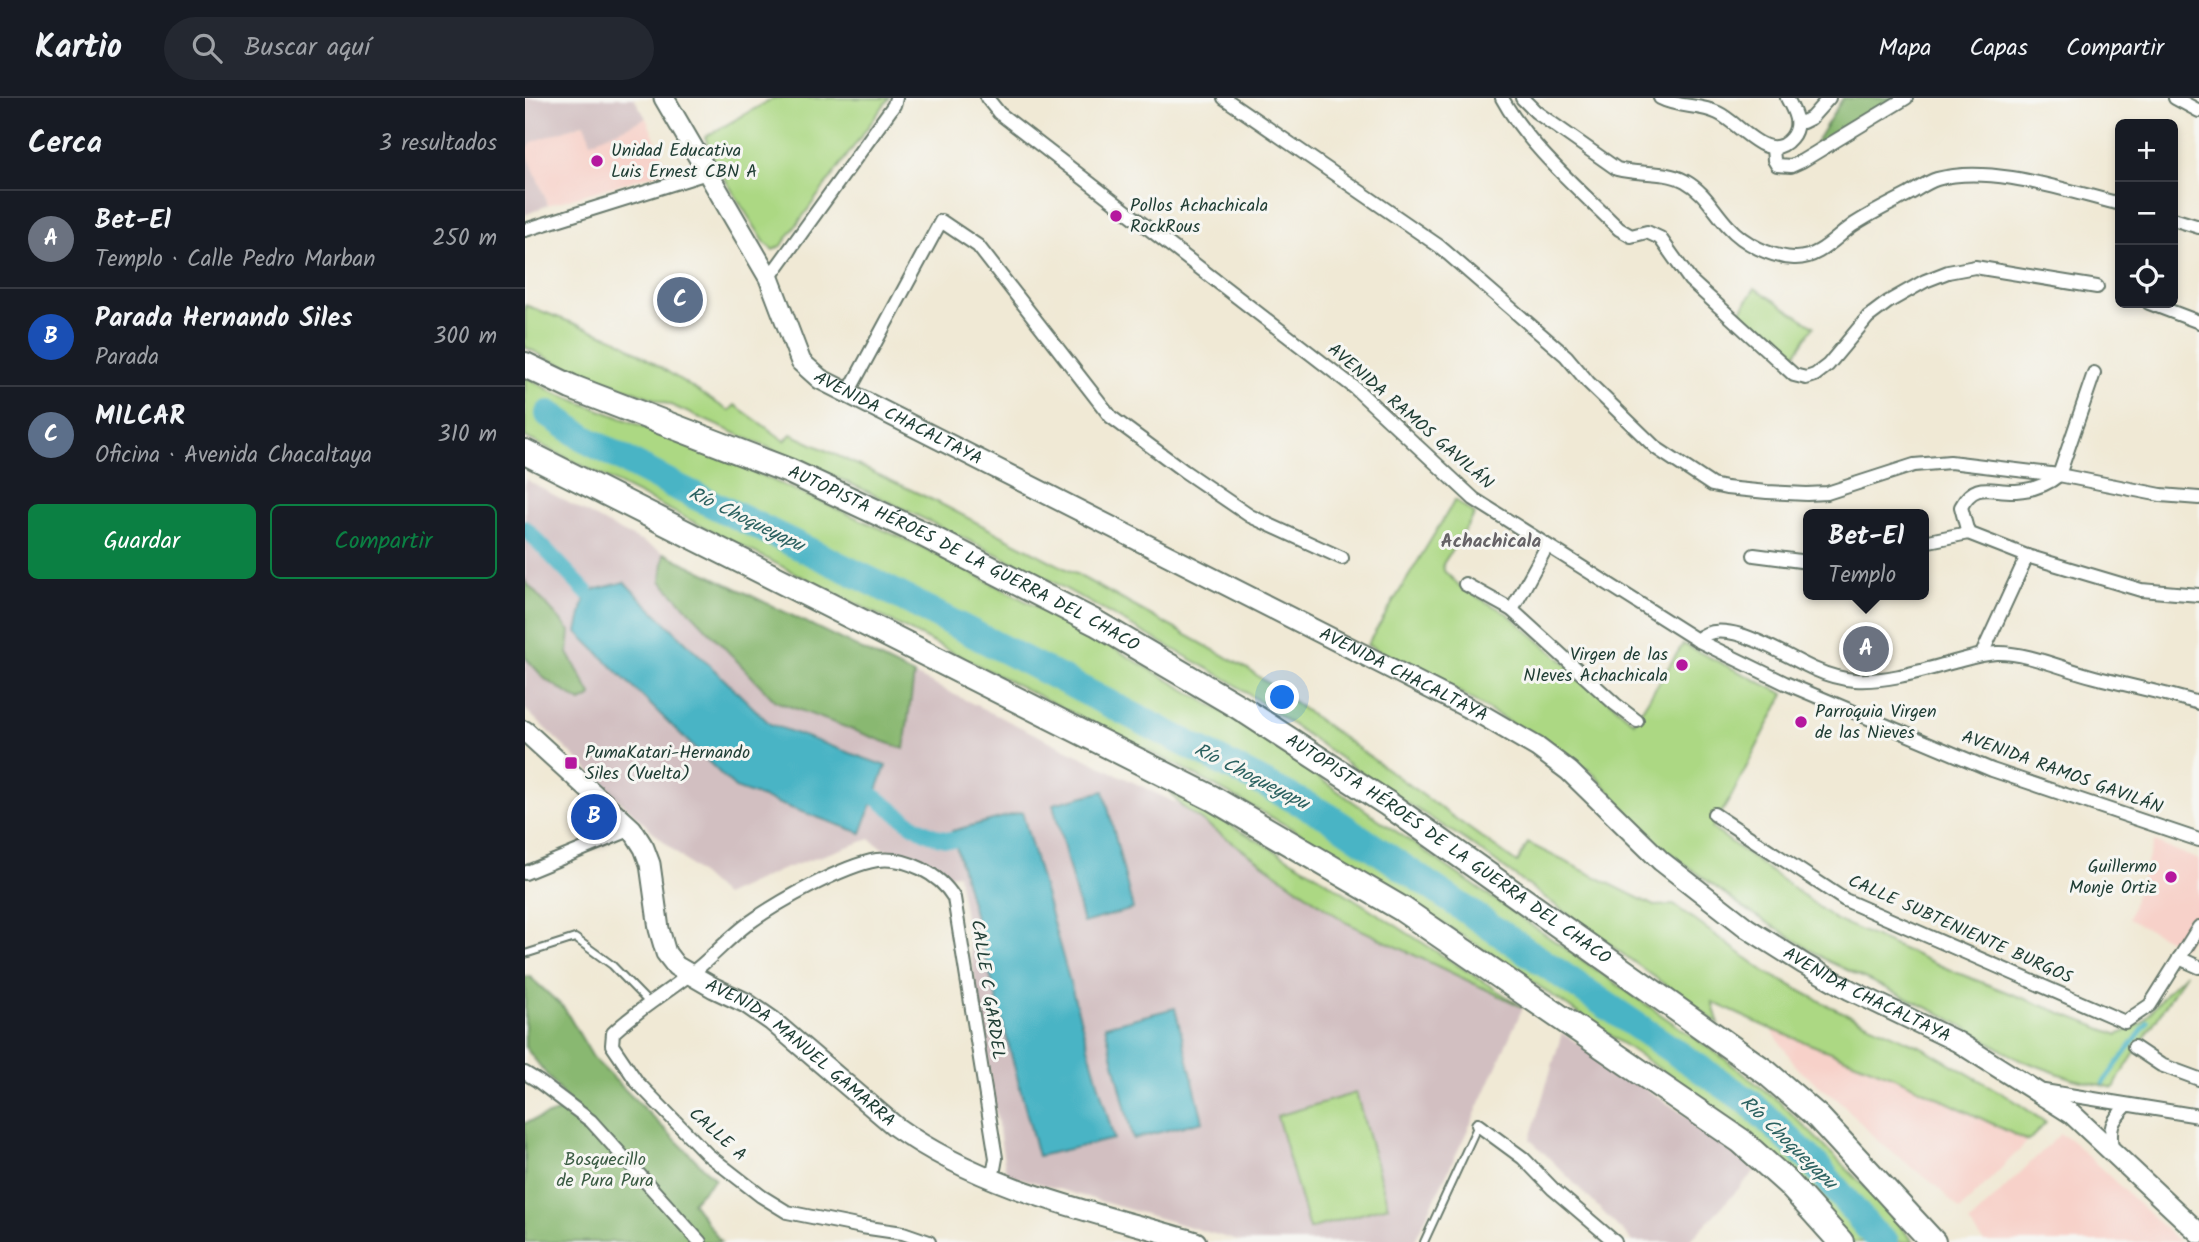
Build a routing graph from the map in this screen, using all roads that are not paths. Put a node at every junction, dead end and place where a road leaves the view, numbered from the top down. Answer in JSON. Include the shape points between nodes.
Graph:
{"nodes":[{"id":1,"x":664,"y":98,"type":"edge"},
{"id":2,"x":897,"y":98,"type":"edge"},
{"id":3,"x":977,"y":98,"type":"edge"},
{"id":4,"x":987,"y":98,"type":"edge"},
{"id":5,"x":1224,"y":98,"type":"edge"},
{"id":6,"x":1502,"y":98,"type":"edge"},
{"id":7,"x":1522,"y":98,"type":"edge"},
{"id":8,"x":1660,"y":98,"type":"edge"},
{"id":9,"x":1787,"y":98,"type":"edge"},
{"id":10,"x":1829,"y":98,"type":"edge"},
{"id":11,"x":1906,"y":98,"type":"edge"},
{"id":12,"x":2175,"y":98,"type":"edge"},
{"id":13,"x":2199,"y":111,"type":"edge"},
{"id":14,"x":999,"y":114,"type":"junction"},
{"id":15,"x":1797,"y":121,"type":"junction"},
{"id":16,"x":1773,"y":148,"type":"junction"},
{"id":17,"x":707,"y":173,"type":"junction"},
{"id":18,"x":2115,"y":203,"type":"edge"},
{"id":19,"x":2178,"y":221,"type":"edge"},
{"id":20,"x":2199,"y":227,"type":"edge"},
{"id":21,"x":525,"y":230,"type":"edge"},
{"id":22,"x":769,"y":278,"type":"junction"},
{"id":23,"x":2097,"y":287,"type":"dead end"},
{"id":24,"x":2162,"y":308,"type":"edge"},
{"id":25,"x":2199,"y":322,"type":"edge"},
{"id":26,"x":525,"y":365,"type":"edge"},
{"id":27,"x":2094,"y":373,"type":"dead end"},
{"id":28,"x":848,"y":393,"type":"junction"},
{"id":29,"x":525,"y":452,"type":"edge"},
{"id":30,"x":2059,"y":475,"type":"junction"},
{"id":31,"x":2199,"y":498,"type":"edge"},
{"id":32,"x":1968,"y":533,"type":"junction"},
{"id":33,"x":1929,"y":541,"type":"edge"},
{"id":34,"x":1547,"y":546,"type":"junction"},
{"id":35,"x":1754,"y":555,"type":"dead end"},
{"id":36,"x":2027,"y":556,"type":"junction"},
{"id":37,"x":1342,"y":558,"type":"dead end"},
{"id":38,"x":1803,"y":561,"type":"edge"},
{"id":39,"x":1465,"y":584,"type":"dead end"},
{"id":40,"x":2199,"y":595,"type":"edge"},
{"id":41,"x":1512,"y":610,"type":"junction"},
{"id":42,"x":1697,"y":640,"type":"junction"},
{"id":43,"x":1982,"y":654,"type":"junction"},
{"id":44,"x":2199,"y":703,"type":"edge"},
{"id":45,"x":1637,"y":721,"type":"dead end"},
{"id":46,"x":527,"y":737,"type":"edge"},
{"id":47,"x":1714,"y":814,"type":"dead end"},
{"id":48,"x":632,"y":829,"type":"junction"},
{"id":49,"x":2199,"y":840,"type":"edge"},
{"id":50,"x":876,"y":860,"type":"joint"},
{"id":51,"x":525,"y":873,"type":"edge"},
{"id":52,"x":2199,"y":927,"type":"edge"},
{"id":53,"x":525,"y":954,"type":"edge"},
{"id":54,"x":2179,"y":958,"type":"junction"},
{"id":55,"x":2199,"y":967,"type":"edge"},
{"id":56,"x":690,"y":974,"type":"junction"},
{"id":57,"x":650,"y":1004,"type":"junction"},
{"id":58,"x":2134,"y":1047,"type":"dead end"},
{"id":59,"x":525,"y":1073,"type":"edge"},
{"id":60,"x":2199,"y":1079,"type":"edge"},
{"id":61,"x":2033,"y":1089,"type":"junction"},
{"id":62,"x":2127,"y":1105,"type":"junction"},
{"id":63,"x":2199,"y":1116,"type":"edge"},
{"id":64,"x":1478,"y":1125,"type":"joint"},
{"id":65,"x":2112,"y":1150,"type":"junction"},
{"id":66,"x":989,"y":1178,"type":"junction"},
{"id":67,"x":2199,"y":1233,"type":"edge"},
{"id":68,"x":901,"y":1237,"type":"edge"},
{"id":69,"x":700,"y":1242,"type":"edge"},
{"id":70,"x":929,"y":1242,"type":"edge"},
{"id":71,"x":1196,"y":1242,"type":"edge"},
{"id":72,"x":1424,"y":1242,"type":"edge"},
{"id":73,"x":1615,"y":1242,"type":"edge"},
{"id":74,"x":1841,"y":1242,"type":"edge"},
{"id":75,"x":1933,"y":1242,"type":"edge"}],
"edges":[{"from":1,"to":17,"type":"street","name":"AVENIDA CHACALTAYA"},
{"from":2,"to":22,"type":"street"},
{"from":3,"to":14,"type":"street"},
{"from":4,"to":14,"type":"street","name":"AVENIDA RAMOS GAVILÁN"},
{"from":5,"to":30,"type":"street","via":[[1440,246],[1566,355],[1656,448],[1712,485],[1827,493],[1914,465],[1950,462]]},
{"from":6,"to":23,"type":"street","via":[[1540,149],[1619,229],[1631,236],[1647,232],[1660,238],[1690,280],[1794,375],[1815,376],[1868,317],[1948,272],[1975,267]]},
{"from":7,"to":18,"type":"street","via":[[1617,169],[1674,176],[1697,188],[1739,237],[1790,258],[1809,256],[1853,225],[1934,180],[1959,174],[2012,178]]},
{"from":8,"to":16,"type":"street","via":[[1718,113],[1761,145]]},
{"from":9,"to":15,"type":"street"},
{"from":10,"to":15,"type":"street","via":[[1811,118]]},
{"from":11,"to":16,"type":"street","via":[[1791,166],[1777,165]]},
{"from":12,"to":13,"type":"street"},
{"from":14,"to":34,"type":"street","name":"AVENIDA RAMOS GAVILÁN","via":[[1355,388],[1475,499]]},
{"from":15,"to":16,"type":"street","via":[[1786,144]]},
{"from":17,"to":21,"type":"street"},
{"from":17,"to":22,"type":"street","name":"AVENIDA CHACALTAYA"},
{"from":19,"to":20,"type":"street"},
{"from":22,"to":28,"type":"street","name":"AVENIDA CHACALTAYA","via":[[801,362],[820,379]]},
{"from":24,"to":25,"type":"street"},
{"from":26,"to":75,"type":"highway","name":"AUTOPISTA HÉROES DE LA GUERRA DEL CHACO","via":[[789,471],[923,534],[1096,623],[1239,707],[1388,804],[1767,1073],[1818,1117]]},
{"from":27,"to":30,"type":"street"},
{"from":28,"to":37,"type":"street","via":[[941,221],[978,246],[1111,417],[1250,516]]},
{"from":28,"to":61,"type":"street","name":"AVENIDA CHACALTAYA","via":[[1537,747],[1569,771],[1661,860],[1747,928],[1839,983],[1958,1042]]},
{"from":29,"to":74,"type":"highway","via":[[1212,798],[1402,909],[1741,1141],[1788,1183]]},
{"from":30,"to":31,"type":"street"},
{"from":30,"to":32,"type":"street","via":[[2048,484],[2018,491],[1979,489],[1967,496],[1961,507]]},
{"from":32,"to":33,"type":"street"},
{"from":32,"to":36,"type":"street"},
{"from":34,"to":41,"type":"street"},
{"from":34,"to":42,"type":"street","name":"AVENIDA RAMOS GAVILÁN"},
{"from":35,"to":38,"type":"street"},
{"from":36,"to":40,"type":"street","via":[[2141,590]]},
{"from":36,"to":43,"type":"street"},
{"from":39,"to":41,"type":"street"},
{"from":41,"to":45,"type":"street"},
{"from":42,"to":43,"type":"street","via":[[1712,631],[1736,634],[1816,670],[1856,680],[1895,676]]},
{"from":42,"to":49,"type":"street","name":"AVENIDA RAMOS GAVILÁN","via":[[1785,683],[1992,769]]},
{"from":43,"to":44,"type":"street","via":[[2036,660]]},
{"from":46,"to":48,"type":"street","name":"AVENIDA MANUEL GAMARRA"},
{"from":47,"to":54,"type":"street","name":"CALLE SUBTENIENTE BURGOS","via":[[1845,900],[2125,1022],[2150,1005]]},
{"from":48,"to":51,"type":"street"},
{"from":48,"to":56,"type":"street","name":"AVENIDA MANUEL GAMARRA","via":[[650,864],[666,953]]},
{"from":50,"to":56,"type":"street","name":"CALLE A","via":[[797,893],[749,923]]},
{"from":50,"to":66,"type":"street","name":"CALLE C GARDEL","via":[[890,859],[920,869],[941,882],[954,898],[996,1158]]},
{"from":52,"to":54,"type":"street"},
{"from":53,"to":57,"type":"lane","via":[[575,938],[612,965]]},
{"from":54,"to":55,"type":"street"},
{"from":56,"to":57,"type":"street","name":"CALLE A"},
{"from":56,"to":66,"type":"street","name":"AVENIDA MANUEL GAMARRA","via":[[772,1021],[912,1138]]},
{"from":57,"to":68,"type":"street","name":"CALLE A","via":[[613,1033],[612,1045],[637,1082],[707,1154],[787,1212]]},
{"from":58,"to":60,"type":"street","via":[[2161,1065]]},
{"from":59,"to":69,"type":"street","via":[[591,1121]]},
{"from":61,"to":62,"type":"street"},
{"from":61,"to":65,"type":"street","name":"AVENIDA CHACALTAYA","via":[[2072,1114]]},
{"from":62,"to":63,"type":"street"},
{"from":62,"to":65,"type":"street","via":[[2113,1120]]},
{"from":64,"to":72,"type":"lane"},
{"from":64,"to":73,"type":"street","via":[[1523,1158]]},
{"from":65,"to":67,"type":"street","name":"AVENIDA CHACALTAYA"},
{"from":66,"to":71,"type":"street","name":"AVENIDA MANUEL GAMARRA"},
{"from":68,"to":70,"type":"street","name":"CALLE A"}]}
